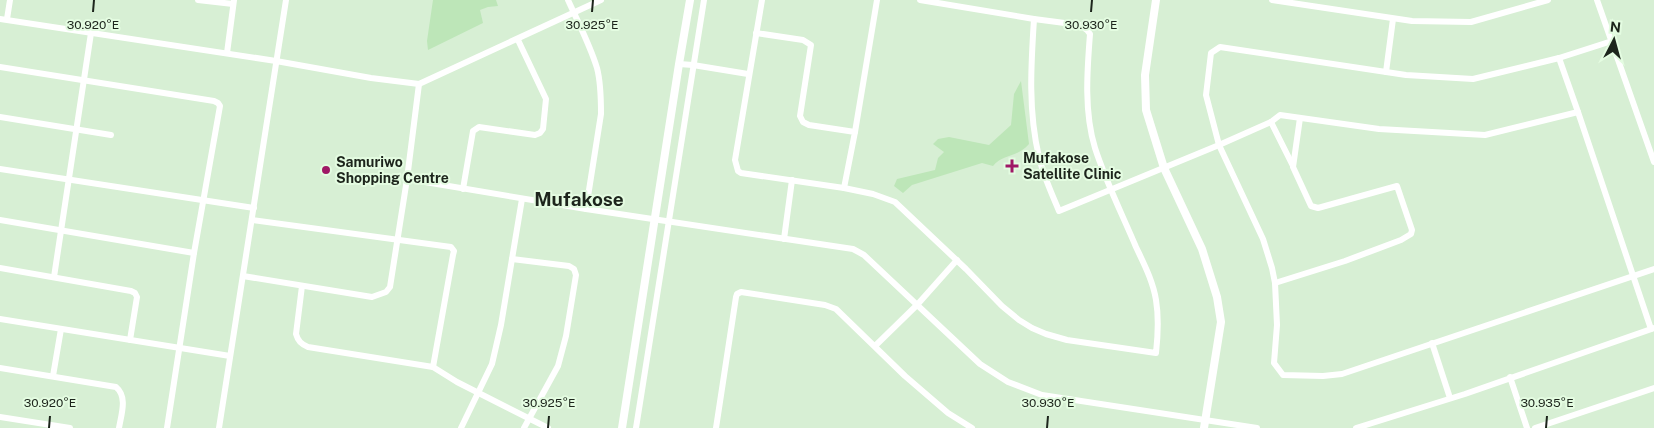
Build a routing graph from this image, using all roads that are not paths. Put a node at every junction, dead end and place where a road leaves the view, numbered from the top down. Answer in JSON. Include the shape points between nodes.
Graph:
{"nodes":[{"id":1,"x":10,"y":0,"type":"edge"},
{"id":2,"x":198,"y":0,"type":"edge"},
{"id":3,"x":286,"y":0,"type":"edge"},
{"id":4,"x":568,"y":0,"type":"edge"},
{"id":5,"x":601,"y":0,"type":"edge"},
{"id":6,"x":690,"y":0,"type":"edge"},
{"id":7,"x":704,"y":0,"type":"edge"},
{"id":8,"x":762,"y":0,"type":"edge"},
{"id":9,"x":877,"y":0,"type":"edge"},
{"id":10,"x":920,"y":0,"type":"edge"},
{"id":11,"x":1156,"y":0,"type":"edge"},
{"id":12,"x":1272,"y":0,"type":"edge"},
{"id":13,"x":1548,"y":0,"type":"edge"},
{"id":14,"x":1596,"y":0,"type":"edge"},
{"id":15,"x":233,"y":2,"type":"edge"},
{"id":16,"x":960,"y":3,"type":"edge"},
{"id":17,"x":574,"y":12,"type":"junction"},
{"id":18,"x":3,"y":19,"type":"edge"},
{"id":19,"x":1034,"y":19,"type":"junction"},
{"id":20,"x":1392,"y":19,"type":"junction"},
{"id":21,"x":91,"y":33,"type":"junction"},
{"id":22,"x":756,"y":33,"type":"junction"},
{"id":23,"x":518,"y":40,"type":"junction"},
{"id":24,"x":1612,"y":41,"type":"junction"},
{"id":25,"x":227,"y":54,"type":"junction"},
{"id":26,"x":1559,"y":58,"type":"junction"},
{"id":27,"x":276,"y":61,"type":"junction"},
{"id":28,"x":678,"y":64,"type":"junction"},
{"id":29,"x":693,"y":65,"type":"junction"},
{"id":30,"x":0,"y":66,"type":"edge"},
{"id":31,"x":1386,"y":72,"type":"junction"},
{"id":32,"x":748,"y":74,"type":"junction"},
{"id":33,"x":84,"y":80,"type":"junction"},
{"id":34,"x":419,"y":84,"type":"junction"},
{"id":35,"x":1578,"y":112,"type":"junction"},
{"id":36,"x":0,"y":117,"type":"edge"},
{"id":37,"x":1300,"y":118,"type":"junction"},
{"id":38,"x":1271,"y":122,"type":"junction"},
{"id":39,"x":77,"y":129,"type":"junction"},
{"id":40,"x":855,"y":132,"type":"junction"},
{"id":41,"x":111,"y":134,"type":"dead end"},
{"id":42,"x":1220,"y":145,"type":"junction"},
{"id":43,"x":1654,"y":162,"type":"edge"},
{"id":44,"x":1293,"y":167,"type":"junction"},
{"id":45,"x":1164,"y":168,"type":"junction"},
{"id":46,"x":0,"y":169,"type":"edge"},
{"id":47,"x":407,"y":179,"type":"junction"},
{"id":48,"x":69,"y":180,"type":"junction"},
{"id":49,"x":792,"y":180,"type":"junction"},
{"id":50,"x":844,"y":188,"type":"junction"},
{"id":51,"x":464,"y":189,"type":"junction"},
{"id":52,"x":1111,"y":191,"type":"junction"},
{"id":53,"x":522,"y":199,"type":"junction"},
{"id":54,"x":203,"y":201,"type":"junction"},
{"id":55,"x":254,"y":208,"type":"junction"},
{"id":56,"x":586,"y":209,"type":"junction"},
{"id":57,"x":655,"y":219,"type":"junction"},
{"id":58,"x":0,"y":220,"type":"edge"},
{"id":59,"x":252,"y":220,"type":"junction"},
{"id":60,"x":668,"y":221,"type":"junction"},
{"id":61,"x":60,"y":230,"type":"junction"},
{"id":62,"x":784,"y":239,"type":"junction"},
{"id":63,"x":398,"y":240,"type":"junction"},
{"id":64,"x":194,"y":253,"type":"junction"},
{"id":65,"x":512,"y":259,"type":"junction"},
{"id":66,"x":957,"y":260,"type":"junction"},
{"id":67,"x":0,"y":268,"type":"edge"},
{"id":68,"x":1654,"y":269,"type":"edge"},
{"id":69,"x":243,"y":276,"type":"junction"},
{"id":70,"x":1634,"y":276,"type":"junction"},
{"id":71,"x":54,"y":277,"type":"junction"},
{"id":72,"x":1275,"y":283,"type":"junction"},
{"id":73,"x":302,"y":286,"type":"junction"},
{"id":74,"x":917,"y":305,"type":"junction"},
{"id":75,"x":0,"y":318,"type":"edge"},
{"id":76,"x":61,"y":329,"type":"junction"},
{"id":77,"x":1653,"y":329,"type":"edge"},
{"id":78,"x":130,"y":340,"type":"junction"},
{"id":79,"x":1432,"y":343,"type":"junction"},
{"id":80,"x":876,"y":346,"type":"junction"},
{"id":81,"x":180,"y":348,"type":"junction"},
{"id":82,"x":230,"y":356,"type":"junction"},
{"id":83,"x":433,"y":367,"type":"junction"},
{"id":84,"x":0,"y":368,"type":"edge"},
{"id":85,"x":53,"y":376,"type":"junction"},
{"id":86,"x":1510,"y":377,"type":"junction"},
{"id":87,"x":1654,"y":388,"type":"edge"},
{"id":88,"x":479,"y":394,"type":"junction"},
{"id":89,"x":1450,"y":398,"type":"junction"},
{"id":90,"x":0,"y":417,"type":"edge"},
{"id":91,"x":530,"y":418,"type":"junction"},
{"id":92,"x":1205,"y":424,"type":"edge"},
{"id":93,"x":70,"y":428,"type":"edge"},
{"id":94,"x":119,"y":428,"type":"edge"},
{"id":95,"x":167,"y":428,"type":"edge"},
{"id":96,"x":219,"y":428,"type":"edge"},
{"id":97,"x":461,"y":428,"type":"edge"},
{"id":98,"x":524,"y":428,"type":"edge"},
{"id":99,"x":548,"y":428,"type":"edge"},
{"id":100,"x":622,"y":428,"type":"edge"},
{"id":101,"x":636,"y":428,"type":"edge"},
{"id":102,"x":716,"y":428,"type":"edge"},
{"id":103,"x":972,"y":428,"type":"edge"},
{"id":104,"x":1257,"y":428,"type":"edge"},
{"id":105,"x":1356,"y":428,"type":"edge"},
{"id":106,"x":1527,"y":428,"type":"edge"},
{"id":107,"x":1535,"y":428,"type":"edge"}],
"edges":[{"from":1,"to":18,"type":"street"},
{"from":2,"to":15,"type":"street"},
{"from":3,"to":27,"type":"street"},
{"from":4,"to":17,"type":"street"},
{"from":5,"to":17,"type":"street"},
{"from":6,"to":28,"type":"street"},
{"from":7,"to":29,"type":"street"},
{"from":8,"to":22,"type":"street"},
{"from":9,"to":40,"type":"street"},
{"from":10,"to":16,"type":"street"},
{"from":11,"to":45,"type":"street","via":[[1146,62],[1145,95],[1146,110]]},
{"from":12,"to":20,"type":"street"},
{"from":13,"to":20,"type":"street","via":[[1471,22]]},
{"from":14,"to":24,"type":"street"},
{"from":15,"to":25,"type":"street"},
{"from":16,"to":19,"type":"street"},
{"from":17,"to":23,"type":"street"},
{"from":17,"to":56,"type":"street","via":[[596,64],[601,101]]},
{"from":18,"to":21,"type":"street"},
{"from":19,"to":52,"type":"street","via":[[1080,25],[1090,34],[1087,80],[1090,120],[1094,146]]},
{"from":19,"to":52,"type":"street","via":[[1030,79],[1035,137],[1058,211]]},
{"from":20,"to":31,"type":"street"},
{"from":21,"to":25,"type":"street"},
{"from":21,"to":33,"type":"street"},
{"from":22,"to":32,"type":"street"},
{"from":22,"to":40,"type":"street","via":[[808,42],[811,50],[800,116],[802,122]]},
{"from":23,"to":34,"type":"street"},
{"from":23,"to":51,"type":"street","via":[[545,96],[543,129],[535,135],[475,128]]},
{"from":24,"to":26,"type":"street"},
{"from":24,"to":43,"type":"street"},
{"from":25,"to":27,"type":"street"},
{"from":26,"to":31,"type":"street","via":[[1473,79]]},
{"from":26,"to":35,"type":"street"},
{"from":27,"to":34,"type":"street"},
{"from":27,"to":55,"type":"street"},
{"from":28,"to":29,"type":"street"},
{"from":28,"to":57,"type":"street"},
{"from":29,"to":32,"type":"street"},
{"from":29,"to":60,"type":"street"},
{"from":30,"to":33,"type":"street"},
{"from":31,"to":42,"type":"street","via":[[1220,47],[1211,53],[1206,95]]},
{"from":32,"to":49,"type":"street","via":[[736,168],[741,173]]},
{"from":33,"to":39,"type":"street"},
{"from":33,"to":54,"type":"street","via":[[218,103]]},
{"from":34,"to":47,"type":"street"},
{"from":35,"to":37,"type":"street","via":[[1485,135],[1379,129]]},
{"from":35,"to":70,"type":"street"},
{"from":36,"to":39,"type":"street"},
{"from":37,"to":38,"type":"street","via":[[1280,115]]},
{"from":37,"to":44,"type":"street"},
{"from":38,"to":42,"type":"street"},
{"from":38,"to":44,"type":"street"},
{"from":39,"to":41,"type":"street"},
{"from":39,"to":48,"type":"street"},
{"from":40,"to":50,"type":"street"},
{"from":42,"to":45,"type":"street"},
{"from":42,"to":72,"type":"street","via":[[1263,239]]},
{"from":44,"to":72,"type":"street","via":[[1312,206],[1318,208],[1397,186],[1412,230],[1401,240]]},
{"from":45,"to":52,"type":"street"},
{"from":45,"to":92,"type":"street","via":[[1202,249],[1217,297],[1221,322]]},
{"from":46,"to":48,"type":"street"},
{"from":47,"to":51,"type":"street"},
{"from":47,"to":63,"type":"street"},
{"from":48,"to":54,"type":"street"},
{"from":48,"to":61,"type":"street"},
{"from":49,"to":50,"type":"street"},
{"from":49,"to":62,"type":"street"},
{"from":50,"to":66,"type":"street","via":[[895,202]]},
{"from":51,"to":53,"type":"street"},
{"from":52,"to":66,"type":"street","via":[[1156,298],[1159,320],[1156,353],[1067,340],[1032,328],[1002,306]]},
{"from":53,"to":56,"type":"street"},
{"from":53,"to":65,"type":"street"},
{"from":54,"to":55,"type":"street"},
{"from":54,"to":64,"type":"street"},
{"from":55,"to":59,"type":"street"},
{"from":56,"to":57,"type":"street"},
{"from":57,"to":60,"type":"street"},
{"from":57,"to":100,"type":"street"},
{"from":58,"to":61,"type":"street"},
{"from":59,"to":63,"type":"street"},
{"from":59,"to":69,"type":"street"},
{"from":60,"to":62,"type":"street"},
{"from":60,"to":101,"type":"street"},
{"from":61,"to":64,"type":"street"},
{"from":61,"to":71,"type":"street"},
{"from":62,"to":74,"type":"street","via":[[859,251]]},
{"from":63,"to":73,"type":"street","via":[[390,286],[380,296],[372,298]]},
{"from":63,"to":83,"type":"street","via":[[451,247],[454,251]]},
{"from":64,"to":81,"type":"street"},
{"from":65,"to":88,"type":"street","via":[[492,364]]},
{"from":65,"to":91,"type":"street","via":[[569,266],[576,275],[558,366]]},
{"from":66,"to":74,"type":"street"},
{"from":67,"to":71,"type":"street"},
{"from":68,"to":70,"type":"street"},
{"from":69,"to":73,"type":"street"},
{"from":69,"to":82,"type":"street"},
{"from":70,"to":77,"type":"street"},
{"from":70,"to":79,"type":"street"},
{"from":71,"to":78,"type":"street","via":[[135,293]]},
{"from":72,"to":79,"type":"street","via":[[1277,325],[1274,363],[1283,375],[1342,374]]},
{"from":73,"to":83,"type":"street","via":[[296,334],[302,344]]},
{"from":74,"to":80,"type":"street"},
{"from":74,"to":92,"type":"street","via":[[980,364],[1023,389]]},
{"from":75,"to":76,"type":"street"},
{"from":76,"to":78,"type":"street"},
{"from":76,"to":85,"type":"street"},
{"from":77,"to":86,"type":"street"},
{"from":78,"to":81,"type":"street"},
{"from":79,"to":89,"type":"street"},
{"from":80,"to":102,"type":"street","via":[[832,307],[741,292],[737,294]]},
{"from":80,"to":103,"type":"street","via":[[948,413]]},
{"from":81,"to":82,"type":"street"},
{"from":81,"to":95,"type":"street"},
{"from":82,"to":96,"type":"street"},
{"from":83,"to":88,"type":"street"},
{"from":84,"to":85,"type":"street"},
{"from":85,"to":94,"type":"street","via":[[120,390],[123,399]]},
{"from":86,"to":89,"type":"street"},
{"from":86,"to":106,"type":"street"},
{"from":87,"to":107,"type":"street"},
{"from":88,"to":91,"type":"street"},
{"from":88,"to":97,"type":"street"},
{"from":89,"to":105,"type":"street"},
{"from":90,"to":93,"type":"street"},
{"from":91,"to":98,"type":"street"},
{"from":91,"to":99,"type":"street"},
{"from":92,"to":104,"type":"street"}]}
